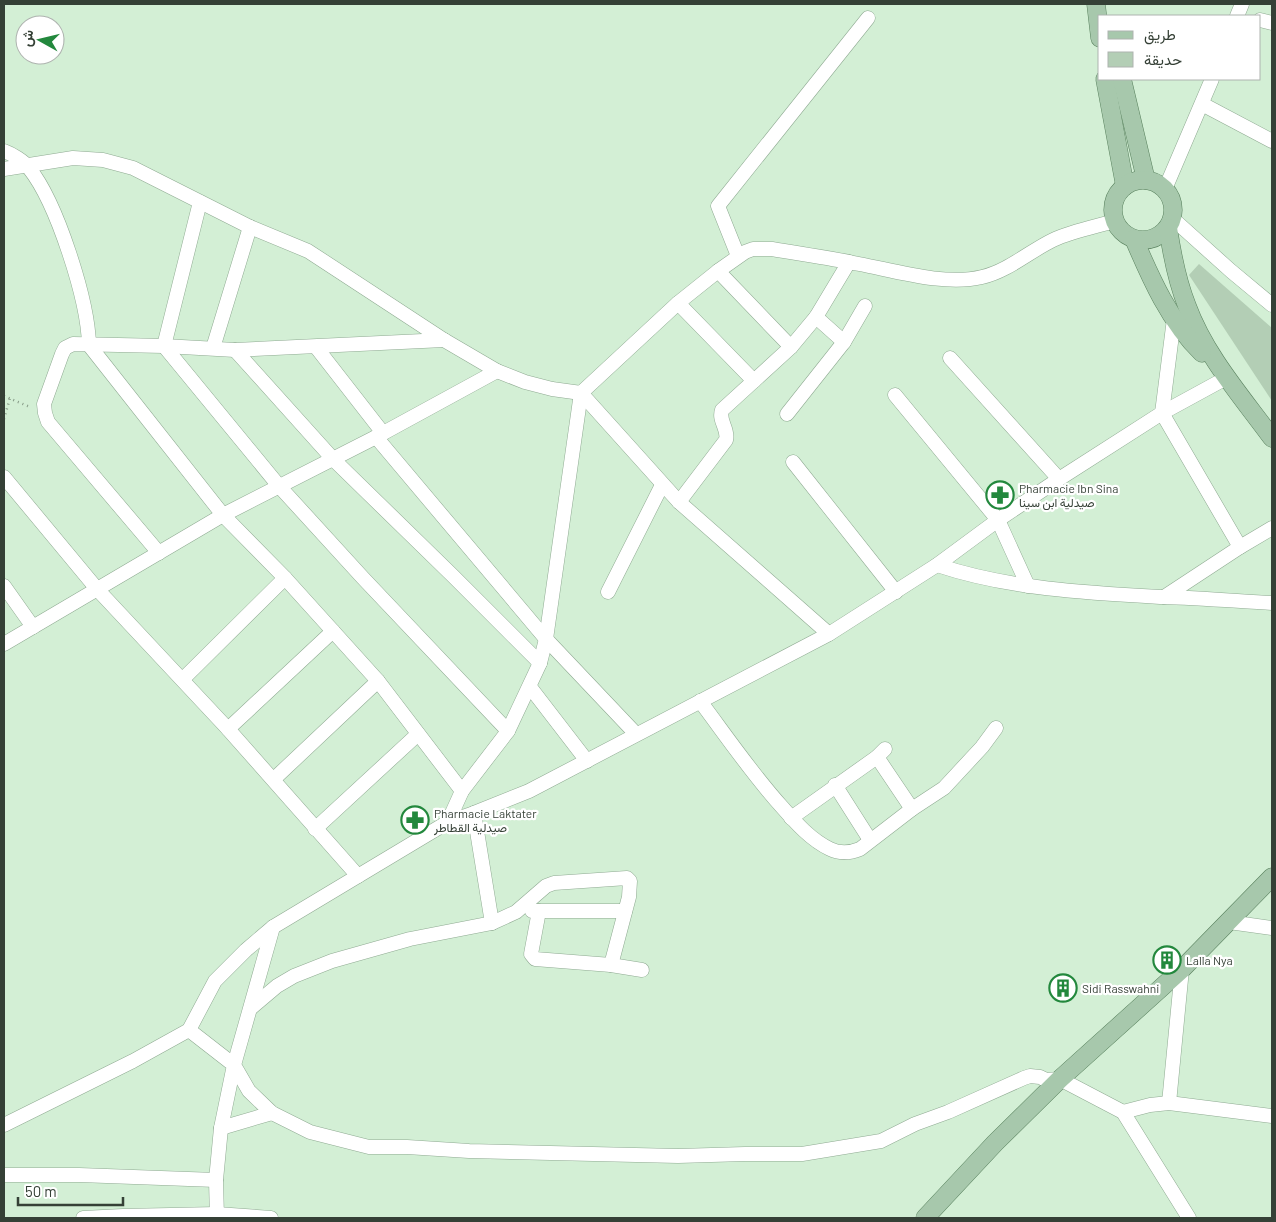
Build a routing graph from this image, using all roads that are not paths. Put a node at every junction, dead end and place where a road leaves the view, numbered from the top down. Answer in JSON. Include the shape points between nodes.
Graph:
{"nodes":[{"id":1,"x":1096,"y":4,"type":"edge"},
{"id":2,"x":868,"y":18,"type":"dead end"},
{"id":3,"x":1098,"y":21,"type":"edge"},
{"id":4,"x":1105,"y":80,"type":"edge"},
{"id":5,"x":1122,"y":80,"type":"edge"},
{"id":6,"x":1212,"y":80,"type":"edge"},
{"id":7,"x":1202,"y":104,"type":"junction"},
{"id":8,"x":1272,"y":141,"type":"edge"},
{"id":9,"x":4,"y":151,"type":"edge"},
{"id":10,"x":28,"y":166,"type":"junction"},
{"id":11,"x":4,"y":169,"type":"edge"},
{"id":12,"x":1146,"y":180,"type":"junction"},
{"id":13,"x":1125,"y":186,"type":"junction"},
{"id":14,"x":1165,"y":189,"type":"junction"},
{"id":15,"x":200,"y":202,"type":"junction"},
{"id":16,"x":1115,"y":221,"type":"junction"},
{"id":17,"x":1170,"y":223,"type":"junction"},
{"id":18,"x":250,"y":227,"type":"junction"},
{"id":19,"x":1134,"y":239,"type":"junction"},
{"id":20,"x":738,"y":256,"type":"junction"},
{"id":21,"x":850,"y":262,"type":"junction"},
{"id":22,"x":718,"y":271,"type":"junction"},
{"id":23,"x":678,"y":303,"type":"junction"},
{"id":24,"x":1272,"y":305,"type":"edge"},
{"id":25,"x":865,"y":306,"type":"dead end"},
{"id":26,"x":816,"y":317,"type":"junction"},
{"id":27,"x":1174,"y":319,"type":"junction"},
{"id":28,"x":444,"y":340,"type":"junction"},
{"id":29,"x":844,"y":342,"type":"junction"},
{"id":30,"x":89,"y":346,"type":"junction"},
{"id":31,"x":164,"y":346,"type":"junction"},
{"id":32,"x":316,"y":347,"type":"junction"},
{"id":33,"x":791,"y":347,"type":"junction"},
{"id":34,"x":213,"y":348,"type":"junction"},
{"id":35,"x":235,"y":350,"type":"junction"},
{"id":36,"x":950,"y":358,"type":"dead end"},
{"id":37,"x":497,"y":371,"type":"junction"},
{"id":38,"x":1228,"y":377,"type":"junction"},
{"id":39,"x":754,"y":381,"type":"junction"},
{"id":40,"x":581,"y":393,"type":"junction"},
{"id":41,"x":895,"y":395,"type":"dead end"},
{"id":42,"x":1162,"y":413,"type":"junction"},
{"id":43,"x":787,"y":414,"type":"dead end"},
{"id":44,"x":380,"y":435,"type":"junction"},
{"id":45,"x":1272,"y":438,"type":"edge"},
{"id":46,"x":333,"y":459,"type":"junction"},
{"id":47,"x":793,"y":462,"type":"dead end"},
{"id":48,"x":4,"y":477,"type":"edge"},
{"id":49,"x":1058,"y":479,"type":"junction"},
{"id":50,"x":662,"y":485,"type":"junction"},
{"id":51,"x":279,"y":486,"type":"junction"},
{"id":52,"x":679,"y":502,"type":"junction"},
{"id":53,"x":223,"y":515,"type":"junction"},
{"id":54,"x":998,"y":520,"type":"junction"},
{"id":55,"x":1272,"y":528,"type":"edge"},
{"id":56,"x":1240,"y":548,"type":"junction"},
{"id":57,"x":159,"y":554,"type":"junction"},
{"id":58,"x":937,"y":565,"type":"junction"},
{"id":59,"x":285,"y":578,"type":"junction"},
{"id":60,"x":4,"y":586,"type":"edge"},
{"id":61,"x":1028,"y":586,"type":"junction"},
{"id":62,"x":98,"y":589,"type":"junction"},
{"id":63,"x":608,"y":592,"type":"dead end"},
{"id":64,"x":896,"y":592,"type":"junction"},
{"id":65,"x":1164,"y":597,"type":"junction"},
{"id":66,"x":1272,"y":603,"type":"edge"},
{"id":67,"x":33,"y":627,"type":"junction"},
{"id":68,"x":333,"y":630,"type":"junction"},
{"id":69,"x":829,"y":634,"type":"junction"},
{"id":70,"x":546,"y":639,"type":"junction"},
{"id":71,"x":4,"y":644,"type":"edge"},
{"id":72,"x":540,"y":663,"type":"junction"},
{"id":73,"x":183,"y":679,"type":"junction"},
{"id":74,"x":378,"y":680,"type":"junction"},
{"id":75,"x":530,"y":687,"type":"junction"},
{"id":76,"x":700,"y":701,"type":"junction"},
{"id":77,"x":996,"y":728,"type":"dead end"},
{"id":78,"x":228,"y":729,"type":"junction"},
{"id":79,"x":508,"y":731,"type":"junction"},
{"id":80,"x":418,"y":734,"type":"junction"},
{"id":81,"x":636,"y":734,"type":"junction"},
{"id":82,"x":587,"y":761,"type":"junction"},
{"id":83,"x":274,"y":779,"type":"junction"},
{"id":84,"x":835,"y":785,"type":"junction"},
{"id":85,"x":462,"y":791,"type":"junction"},
{"id":86,"x":912,"y":809,"type":"junction"},
{"id":87,"x":474,"y":814,"type":"junction"},
{"id":88,"x":791,"y":818,"type":"junction"},
{"id":89,"x":448,"y":822,"type":"junction"},
{"id":90,"x":315,"y":829,"type":"junction"},
{"id":91,"x":870,"y":840,"type":"junction"},
{"id":92,"x":358,"y":876,"type":"junction"},
{"id":93,"x":1272,"y":877,"type":"edge"},
{"id":94,"x":539,"y":911,"type":"junction"},
{"id":95,"x":626,"y":911,"type":"junction"},
{"id":96,"x":516,"y":912,"type":"junction"},
{"id":97,"x":1229,"y":922,"type":"junction"},
{"id":98,"x":492,"y":923,"type":"junction"},
{"id":99,"x":273,"y":927,"type":"junction"},
{"id":100,"x":1272,"y":928,"type":"edge"},
{"id":101,"x":611,"y":965,"type":"junction"},
{"id":102,"x":1182,"y":969,"type":"junction"},
{"id":103,"x":642,"y":970,"type":"dead end"},
{"id":104,"x":251,"y":1008,"type":"junction"},
{"id":105,"x":189,"y":1030,"type":"junction"},
{"id":106,"x":234,"y":1065,"type":"junction"},
{"id":107,"x":1060,"y":1079,"type":"junction"},
{"id":108,"x":1169,"y":1103,"type":"junction"},
{"id":109,"x":1123,"y":1112,"type":"junction"},
{"id":110,"x":272,"y":1113,"type":"junction"},
{"id":111,"x":1272,"y":1116,"type":"edge"},
{"id":112,"x":4,"y":1125,"type":"edge"},
{"id":113,"x":221,"y":1128,"type":"junction"},
{"id":114,"x":4,"y":1175,"type":"edge"},
{"id":115,"x":216,"y":1180,"type":"junction"},
{"id":116,"x":217,"y":1216,"type":"edge"},
{"id":117,"x":123,"y":1217,"type":"edge"},
{"id":118,"x":83,"y":1218,"type":"edge"},
{"id":119,"x":271,"y":1218,"type":"edge"},
{"id":120,"x":925,"y":1218,"type":"edge"},
{"id":121,"x":1189,"y":1218,"type":"edge"}],
"edges":[{"from":1,"to":3,"type":"main road"},
{"from":2,"to":20,"type":"street","via":[[718,206]]},
{"from":4,"to":13,"type":"main road"},
{"from":5,"to":12,"type":"main road"},
{"from":6,"to":7,"type":"street"},
{"from":7,"to":8,"type":"street"},
{"from":7,"to":14,"type":"street"},
{"from":9,"to":10,"type":"street"},
{"from":10,"to":11,"type":"street"},
{"from":10,"to":15,"type":"street","via":[[73,158],[103,160],[132,168]]},
{"from":10,"to":30,"type":"street","via":[[51,207],[67,249],[88,328]]},
{"from":12,"to":13,"type":"main road"},
{"from":12,"to":14,"type":"main road"},
{"from":13,"to":16,"type":"main road","via":[[1116,195]]},
{"from":14,"to":17,"type":"main road","via":[[1172,203]]},
{"from":15,"to":18,"type":"street"},
{"from":15,"to":31,"type":"street"},
{"from":16,"to":19,"type":"main road","via":[[1122,232]]},
{"from":16,"to":21,"type":"street","via":[[1068,234],[983,277],[925,276]]},
{"from":17,"to":19,"type":"main road","via":[[1158,236]]},
{"from":17,"to":24,"type":"street"},
{"from":17,"to":38,"type":"main road","via":[[1174,268],[1187,307],[1205,344]]},
{"from":18,"to":28,"type":"street","via":[[308,251]]},
{"from":18,"to":34,"type":"street"},
{"from":19,"to":27,"type":"main road"},
{"from":20,"to":21,"type":"street","via":[[753,249],[772,249]]},
{"from":20,"to":22,"type":"street"},
{"from":21,"to":26,"type":"street"},
{"from":22,"to":23,"type":"street"},
{"from":22,"to":33,"type":"street"},
{"from":23,"to":39,"type":"street"},
{"from":23,"to":40,"type":"street"},
{"from":25,"to":29,"type":"street"},
{"from":26,"to":29,"type":"street"},
{"from":26,"to":33,"type":"street"},
{"from":27,"to":38,"type":"main road","via":[[1199,350]]},
{"from":27,"to":42,"type":"street"},
{"from":28,"to":32,"type":"street"},
{"from":28,"to":37,"type":"street"},
{"from":29,"to":43,"type":"street"},
{"from":30,"to":31,"type":"street"},
{"from":30,"to":53,"type":"street"},
{"from":30,"to":57,"type":"street","via":[[73,344],[62,354],[44,404],[48,422]]},
{"from":31,"to":34,"type":"street"},
{"from":31,"to":51,"type":"street"},
{"from":32,"to":35,"type":"street"},
{"from":32,"to":44,"type":"street"},
{"from":33,"to":39,"type":"street"},
{"from":34,"to":35,"type":"street"},
{"from":35,"to":46,"type":"street"},
{"from":36,"to":49,"type":"street"},
{"from":37,"to":40,"type":"street","via":[[525,382]]},
{"from":37,"to":44,"type":"street"},
{"from":38,"to":42,"type":"street"},
{"from":38,"to":45,"type":"main road"},
{"from":39,"to":52,"type":"street","via":[[721,413],[728,435],[726,440]]},
{"from":40,"to":50,"type":"street"},
{"from":40,"to":70,"type":"street"},
{"from":41,"to":54,"type":"street"},
{"from":42,"to":49,"type":"street"},
{"from":42,"to":56,"type":"street"},
{"from":44,"to":46,"type":"street"},
{"from":44,"to":70,"type":"street"},
{"from":46,"to":51,"type":"street"},
{"from":46,"to":72,"type":"street"},
{"from":47,"to":64,"type":"street"},
{"from":48,"to":62,"type":"street"},
{"from":49,"to":54,"type":"street"},
{"from":50,"to":52,"type":"street"},
{"from":50,"to":63,"type":"street"},
{"from":51,"to":53,"type":"street"},
{"from":51,"to":79,"type":"street"},
{"from":52,"to":69,"type":"street"},
{"from":53,"to":57,"type":"street"},
{"from":53,"to":59,"type":"street"},
{"from":54,"to":58,"type":"street"},
{"from":54,"to":61,"type":"street"},
{"from":55,"to":56,"type":"street"},
{"from":56,"to":65,"type":"street"},
{"from":57,"to":62,"type":"street"},
{"from":58,"to":61,"type":"street","via":[[968,576]]},
{"from":58,"to":64,"type":"street"},
{"from":59,"to":68,"type":"street"},
{"from":59,"to":73,"type":"street"},
{"from":60,"to":67,"type":"street"},
{"from":61,"to":65,"type":"street"},
{"from":62,"to":67,"type":"street"},
{"from":62,"to":73,"type":"street"},
{"from":64,"to":69,"type":"street"},
{"from":65,"to":66,"type":"street"},
{"from":67,"to":71,"type":"street"},
{"from":68,"to":74,"type":"street"},
{"from":68,"to":78,"type":"street"},
{"from":69,"to":76,"type":"street"},
{"from":70,"to":72,"type":"street"},
{"from":70,"to":81,"type":"street"},
{"from":72,"to":75,"type":"street"},
{"from":73,"to":78,"type":"street"},
{"from":74,"to":80,"type":"street"},
{"from":74,"to":83,"type":"street"},
{"from":75,"to":79,"type":"street"},
{"from":75,"to":82,"type":"street"},
{"from":76,"to":81,"type":"street"},
{"from":76,"to":88,"type":"street"},
{"from":77,"to":86,"type":"street","via":[[982,748],[944,788]]},
{"from":78,"to":83,"type":"street"},
{"from":79,"to":85,"type":"street"},
{"from":80,"to":85,"type":"street"},
{"from":80,"to":90,"type":"street"},
{"from":81,"to":82,"type":"street"},
{"from":82,"to":87,"type":"street","via":[[529,791]]},
{"from":83,"to":90,"type":"street"},
{"from":84,"to":86,"type":"street","via":[[881,753]]},
{"from":84,"to":88,"type":"street"},
{"from":84,"to":91,"type":"street"},
{"from":85,"to":89,"type":"street"},
{"from":86,"to":91,"type":"street"},
{"from":87,"to":89,"type":"street"},
{"from":87,"to":98,"type":"street"},
{"from":88,"to":91,"type":"street","via":[[811,838],[840,853],[852,853]]},
{"from":89,"to":92,"type":"street"},
{"from":90,"to":92,"type":"street"},
{"from":92,"to":99,"type":"street"},
{"from":93,"to":97,"type":"main road"},
{"from":94,"to":95,"type":"street"},
{"from":94,"to":96,"type":"street"},
{"from":94,"to":101,"type":"street","via":[[532,957]]},
{"from":95,"to":96,"type":"street","via":[[631,886],[627,878],[622,878],[554,883]]},
{"from":95,"to":101,"type":"street"},
{"from":96,"to":98,"type":"street"},
{"from":97,"to":100,"type":"street"},
{"from":97,"to":102,"type":"main road"},
{"from":98,"to":104,"type":"street","via":[[410,939],[332,961],[294,976]]},
{"from":99,"to":104,"type":"street"},
{"from":99,"to":105,"type":"street","via":[[215,981]]},
{"from":101,"to":103,"type":"street"},
{"from":102,"to":107,"type":"main road"},
{"from":102,"to":108,"type":"street"},
{"from":104,"to":106,"type":"street"},
{"from":105,"to":106,"type":"street"},
{"from":105,"to":112,"type":"street"},
{"from":106,"to":110,"type":"street","via":[[249,1091]]},
{"from":106,"to":113,"type":"street"},
{"from":107,"to":109,"type":"street"},
{"from":107,"to":110,"type":"street","via":[[1030,1076],[881,1141],[802,1154],[678,1156],[369,1147],[310,1132]]},
{"from":107,"to":120,"type":"main road"},
{"from":108,"to":109,"type":"street"},
{"from":108,"to":111,"type":"street"},
{"from":109,"to":121,"type":"street"},
{"from":110,"to":113,"type":"street"},
{"from":113,"to":115,"type":"street"},
{"from":114,"to":115,"type":"street"},
{"from":115,"to":116,"type":"street"},
{"from":116,"to":117,"type":"street"},
{"from":116,"to":119,"type":"street"},
{"from":117,"to":118,"type":"street"}]}
